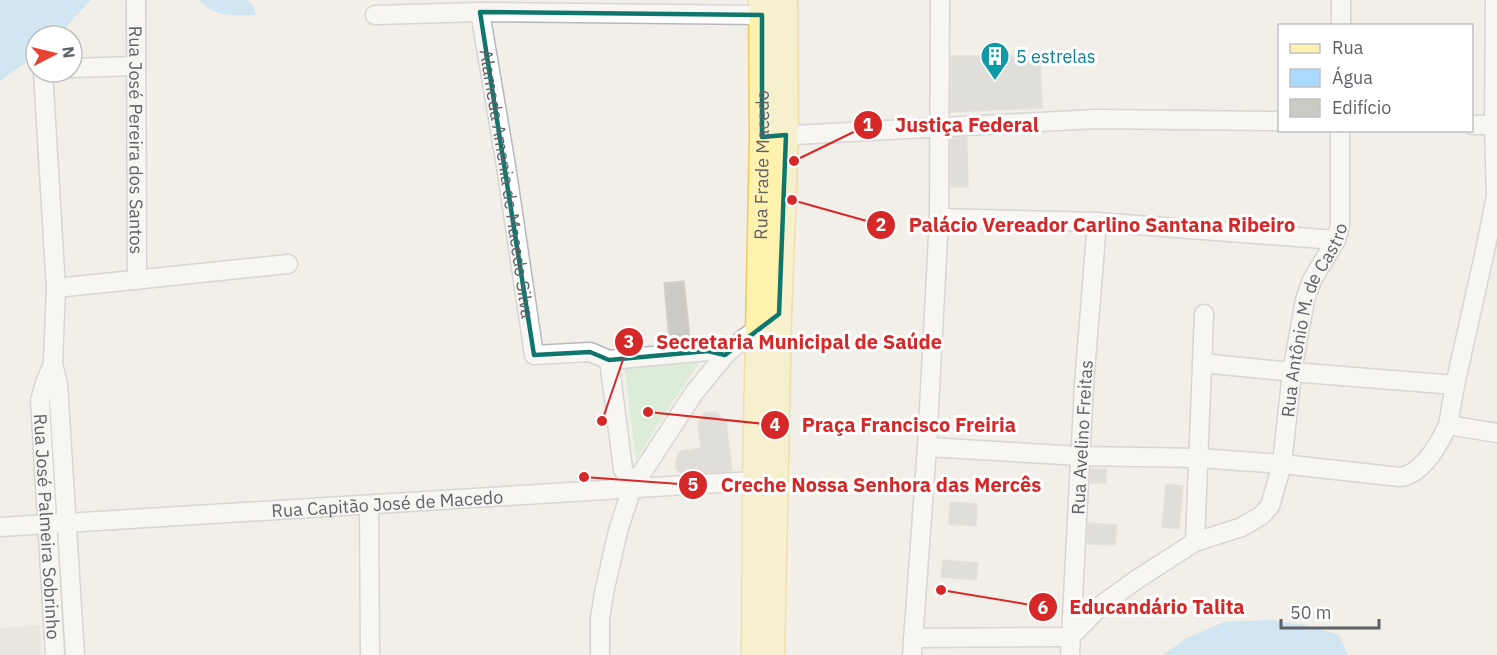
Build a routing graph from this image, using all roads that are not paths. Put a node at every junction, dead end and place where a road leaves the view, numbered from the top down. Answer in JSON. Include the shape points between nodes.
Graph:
{"nodes":[{"id":1,"x":136,"y":0,"type":"edge"},
{"id":2,"x":785,"y":0,"type":"edge"},
{"id":3,"x":940,"y":0,"type":"edge"},
{"id":4,"x":1341,"y":0,"type":"edge"},
{"id":5,"x":1495,"y":0,"type":"edge"},
{"id":6,"x":762,"y":7,"type":"edge"},
{"id":7,"x":480,"y":12,"type":"junction"},
{"id":8,"x":375,"y":15,"type":"dead end"},
{"id":9,"x":1341,"y":24,"type":"edge"},
{"id":10,"x":136,"y":66,"type":"junction"},
{"id":11,"x":84,"y":68,"type":"edge"},
{"id":12,"x":44,"y":84,"type":"edge"},
{"id":13,"x":1278,"y":121,"type":"edge"},
{"id":14,"x":1473,"y":124,"type":"edge"},
{"id":15,"x":1495,"y":125,"type":"edge"},
{"id":16,"x":939,"y":127,"type":"junction"},
{"id":17,"x":1340,"y":132,"type":"edge"},
{"id":18,"x":774,"y":136,"type":"junction"},
{"id":19,"x":939,"y":219,"type":"junction"},
{"id":20,"x":1097,"y":222,"type":"junction"},
{"id":21,"x":1336,"y":240,"type":"junction"},
{"id":22,"x":288,"y":264,"type":"dead end"},
{"id":23,"x":137,"y":280,"type":"junction"},
{"id":24,"x":56,"y":288,"type":"junction"},
{"id":25,"x":779,"y":314,"type":"junction"},
{"id":26,"x":1204,"y":314,"type":"dead end"},
{"id":27,"x":758,"y":328,"type":"junction"},
{"id":28,"x":725,"y":355,"type":"junction"},
{"id":29,"x":609,"y":360,"type":"junction"},
{"id":30,"x":1202,"y":363,"type":"junction"},
{"id":31,"x":52,"y":364,"type":"junction"},
{"id":32,"x":1292,"y":372,"type":"junction"},
{"id":33,"x":1455,"y":385,"type":"junction"},
{"id":34,"x":1448,"y":425,"type":"junction"},
{"id":35,"x":1497,"y":433,"type":"edge"},
{"id":36,"x":927,"y":447,"type":"junction"},
{"id":37,"x":1080,"y":456,"type":"junction"},
{"id":38,"x":1198,"y":458,"type":"junction"},
{"id":39,"x":1282,"y":464,"type":"junction"},
{"id":40,"x":765,"y":480,"type":"junction"},
{"id":41,"x":632,"y":488,"type":"junction"},
{"id":42,"x":369,"y":505,"type":"junction"},
{"id":43,"x":46,"y":525,"type":"junction"},
{"id":44,"x":0,"y":527,"type":"edge"},
{"id":45,"x":69,"y":530,"type":"junction"},
{"id":46,"x":1195,"y":542,"type":"junction"},
{"id":47,"x":1070,"y":646,"type":"edge"},
{"id":48,"x":912,"y":647,"type":"edge"},
{"id":49,"x":55,"y":655,"type":"edge"},
{"id":50,"x":75,"y":655,"type":"edge"},
{"id":51,"x":80,"y":655,"type":"edge"},
{"id":52,"x":370,"y":655,"type":"edge"},
{"id":53,"x":600,"y":655,"type":"edge"},
{"id":54,"x":754,"y":655,"type":"edge"},
{"id":55,"x":772,"y":655,"type":"edge"}],
"edges":[{"from":1,"to":10,"type":"street","name":"Rua José Pereira dos Santos"},
{"from":2,"to":18,"type":"main road","name":"Rua Frade Macedo"},
{"from":3,"to":16,"type":"street"},
{"from":4,"to":9,"type":"street"},
{"from":5,"to":15,"type":"street"},
{"from":6,"to":7,"type":"street"},
{"from":6,"to":18,"type":"main road","name":"Rua Frade Macedo"},
{"from":7,"to":8,"type":"street"},
{"from":7,"to":29,"type":"street","name":"Alameda Amenia de Macedo Silva","via":[[534,355],[590,352]]},
{"from":10,"to":11,"type":"street"},
{"from":10,"to":23,"type":"street","name":"Rua José Pereira dos Santos"},
{"from":12,"to":24,"type":"street","name":"Rua José Palmeira Sobrinho"},
{"from":13,"to":16,"type":"street","via":[[1096,119]]},
{"from":14,"to":15,"type":"street"},
{"from":15,"to":33,"type":"street","via":[[1496,196]]},
{"from":16,"to":18,"type":"street"},
{"from":16,"to":19,"type":"street"},
{"from":17,"to":21,"type":"street","name":"Rua Antônio M. de Castro","via":[[1340,226]]},
{"from":18,"to":25,"type":"main road","name":"Rua Frade Macedo"},
{"from":18,"to":27,"type":"main road","name":"Rua Frade Macedo"},
{"from":19,"to":20,"type":"street"},
{"from":19,"to":36,"type":"street"},
{"from":20,"to":21,"type":"street"},
{"from":20,"to":37,"type":"street","name":"Rua Avelino Freitas"},
{"from":21,"to":32,"type":"street","name":"Rua Antônio M. de Castro","via":[[1305,300]]},
{"from":22,"to":23,"type":"street"},
{"from":23,"to":24,"type":"street"},
{"from":24,"to":31,"type":"street","name":"Rua José Palmeira Sobrinho"},
{"from":25,"to":27,"type":"street"},
{"from":25,"to":40,"type":"main road","name":"Rua Frade Macedo"},
{"from":26,"to":30,"type":"street"},
{"from":27,"to":28,"type":"street"},
{"from":27,"to":40,"type":"main road","name":"Rua Frade Macedo"},
{"from":28,"to":29,"type":"street","via":[[708,351]]},
{"from":28,"to":41,"type":"street","via":[[694,393]]},
{"from":29,"to":41,"type":"street","via":[[623,469]]},
{"from":30,"to":32,"type":"street"},
{"from":30,"to":38,"type":"street"},
{"from":31,"to":43,"type":"street","name":"Rua José Palmeira Sobrinho","via":[[40,401]]},
{"from":31,"to":45,"type":"street","name":"Rua José Palmeira Sobrinho","via":[[58,384]]},
{"from":32,"to":33,"type":"street"},
{"from":32,"to":39,"type":"street","name":"Rua Antônio M. de Castro"},
{"from":33,"to":34,"type":"street"},
{"from":34,"to":35,"type":"street"},
{"from":34,"to":39,"type":"street","via":[[1423,464],[1404,476]]},
{"from":36,"to":37,"type":"street"},
{"from":36,"to":48,"type":"street"},
{"from":37,"to":38,"type":"street"},
{"from":37,"to":47,"type":"street","name":"Rua Avelino Freitas"},
{"from":38,"to":39,"type":"street"},
{"from":38,"to":46,"type":"street"},
{"from":39,"to":46,"type":"street","name":"Rua Antônio M. de Castro","via":[[1270,506],[1262,515],[1242,527]]},
{"from":40,"to":41,"type":"street","name":"Rua Capitão José de Macedo"},
{"from":40,"to":54,"type":"main road"},
{"from":40,"to":55,"type":"main road"},
{"from":41,"to":42,"type":"street","name":"Rua Capitão José de Macedo"},
{"from":41,"to":53,"type":"street","via":[[605,588]]},
{"from":42,"to":45,"type":"street","name":"Rua Capitão José de Macedo"},
{"from":42,"to":52,"type":"street"},
{"from":43,"to":44,"type":"street","name":"Rua Capitão José de Macedo"},
{"from":43,"to":45,"type":"street","name":"Rua Capitão José de Macedo"},
{"from":43,"to":49,"type":"street","name":"Rua José Palmeira Sobrinho"},
{"from":45,"to":50,"type":"street","name":"Rua José Palmeira Sobrinho"},
{"from":45,"to":51,"type":"street"},
{"from":46,"to":47,"type":"street","via":[[1102,604]]},
{"from":47,"to":48,"type":"street"}]}
